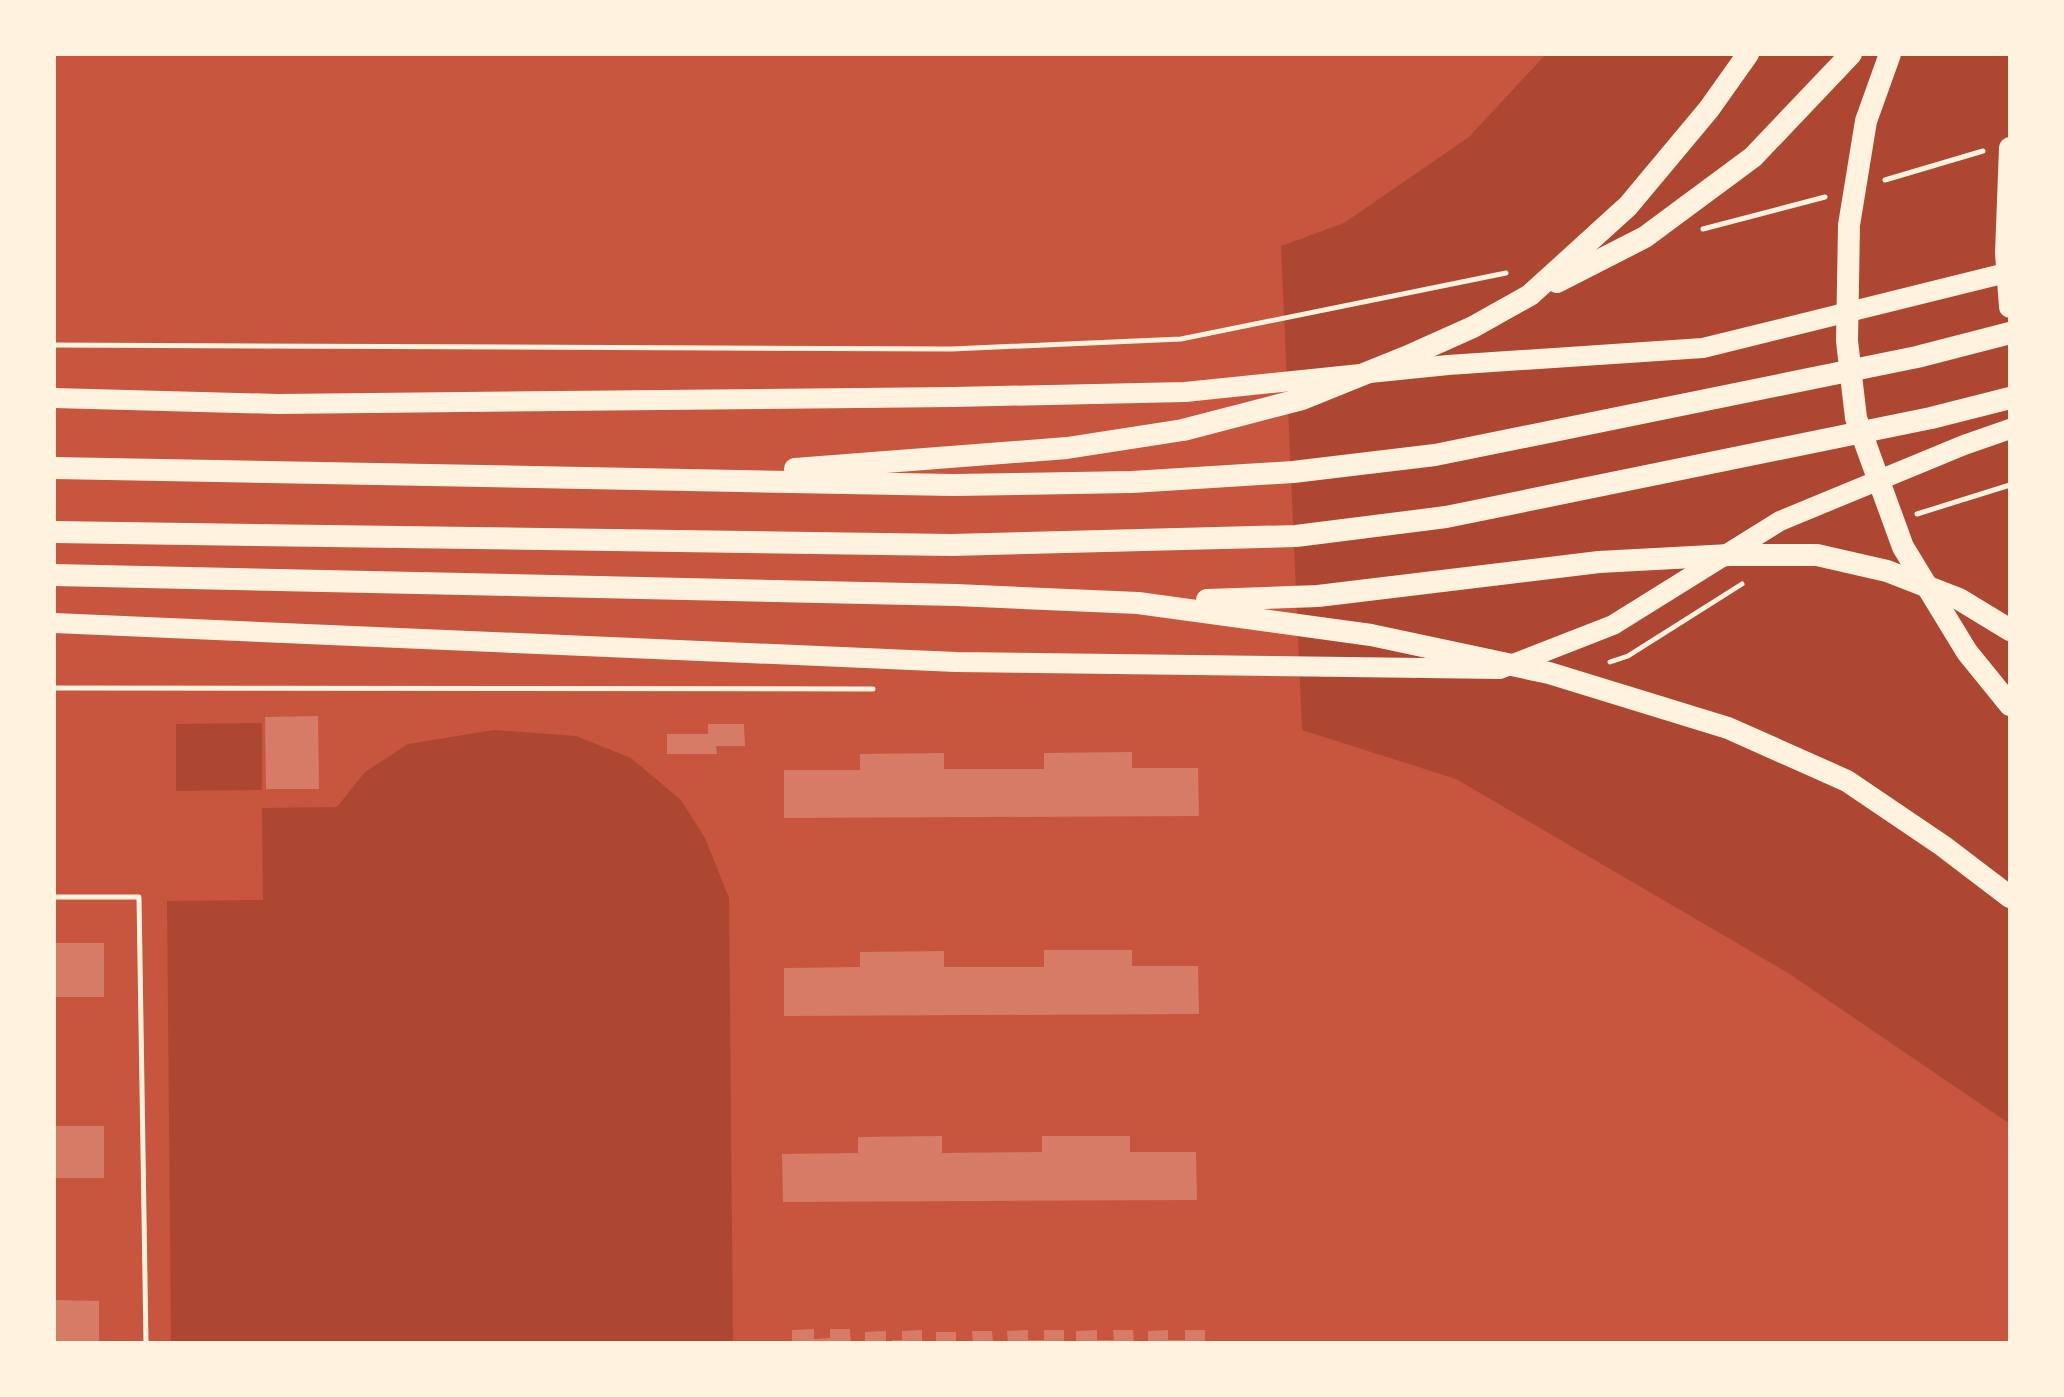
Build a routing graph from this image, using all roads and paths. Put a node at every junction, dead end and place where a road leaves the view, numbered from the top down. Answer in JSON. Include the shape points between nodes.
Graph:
{"nodes":[{"id":1,"x":1748,"y":54,"type":"edge"},
{"id":2,"x":1851,"y":54,"type":"edge"},
{"id":3,"x":1890,"y":54,"type":"edge"},
{"id":4,"x":2010,"y":148,"type":"edge"},
{"id":5,"x":2010,"y":272,"type":"edge"},
{"id":6,"x":1530,"y":295,"type":"junction"},
{"id":7,"x":2010,"y":307,"type":"edge"},
{"id":8,"x":2010,"y":333,"type":"edge"},
{"id":9,"x":1181,"y":339,"type":"dead end"},
{"id":10,"x":54,"y":345,"type":"edge"},
{"id":11,"x":54,"y":398,"type":"edge"},
{"id":12,"x":2010,"y":398,"type":"edge"},
{"id":13,"x":2010,"y":429,"type":"edge"},
{"id":14,"x":54,"y":468,"type":"edge"},
{"id":15,"x":630,"y":479,"type":"junction"},
{"id":16,"x":54,"y":532,"type":"edge"},
{"id":17,"x":54,"y":575,"type":"edge"},
{"id":18,"x":1138,"y":603,"type":"junction"},
{"id":19,"x":54,"y":623,"type":"edge"},
{"id":20,"x":2010,"y":630,"type":"edge"},
{"id":21,"x":54,"y":688,"type":"edge"},
{"id":22,"x":887,"y":689,"type":"dead end"},
{"id":23,"x":2010,"y":705,"type":"edge"},
{"id":24,"x":54,"y":897,"type":"edge"},
{"id":25,"x":2010,"y":897,"type":"edge"},
{"id":26,"x":146,"y":1343,"type":"edge"}],
"edges":[{"from":1,"to":6,"type":"highway","via":[[1628,206]]},
{"from":2,"to":6,"type":"highway","via":[[1753,157],[1645,237]]},
{"from":3,"to":23,"type":"highway","via":[[1866,121],[1849,225],[1847,341],[1856,418],[1903,547],[1967,652]]},
{"from":4,"to":7,"type":"highway"},
{"from":5,"to":11,"type":"main road","via":[[1703,348],[1448,365],[1185,392],[278,404]]},
{"from":6,"to":15,"type":"highway","via":[[1459,333],[1302,399],[1183,430],[1067,448]]},
{"from":8,"to":15,"type":"highway","via":[[1917,357],[1435,455],[1293,472],[953,485]]},
{"from":9,"to":10,"type":"path","via":[[952,349]]},
{"from":12,"to":16,"type":"highway","via":[[1446,517],[1296,536],[951,545]]},
{"from":13,"to":19,"type":"main road","via":[[1780,521],[1613,625],[1500,669],[956,662]]},
{"from":14,"to":15,"type":"highway"},
{"from":17,"to":18,"type":"highway"},
{"from":18,"to":20,"type":"highway","via":[[1318,596],[1599,562],[1817,555],[1887,571],[1959,599]]},
{"from":18,"to":25,"type":"highway","via":[[1371,635],[1505,663],[1728,728],[1847,781]]},
{"from":21,"to":22,"type":"path"},
{"from":24,"to":26,"type":"path","via":[[139,897]]}]}
